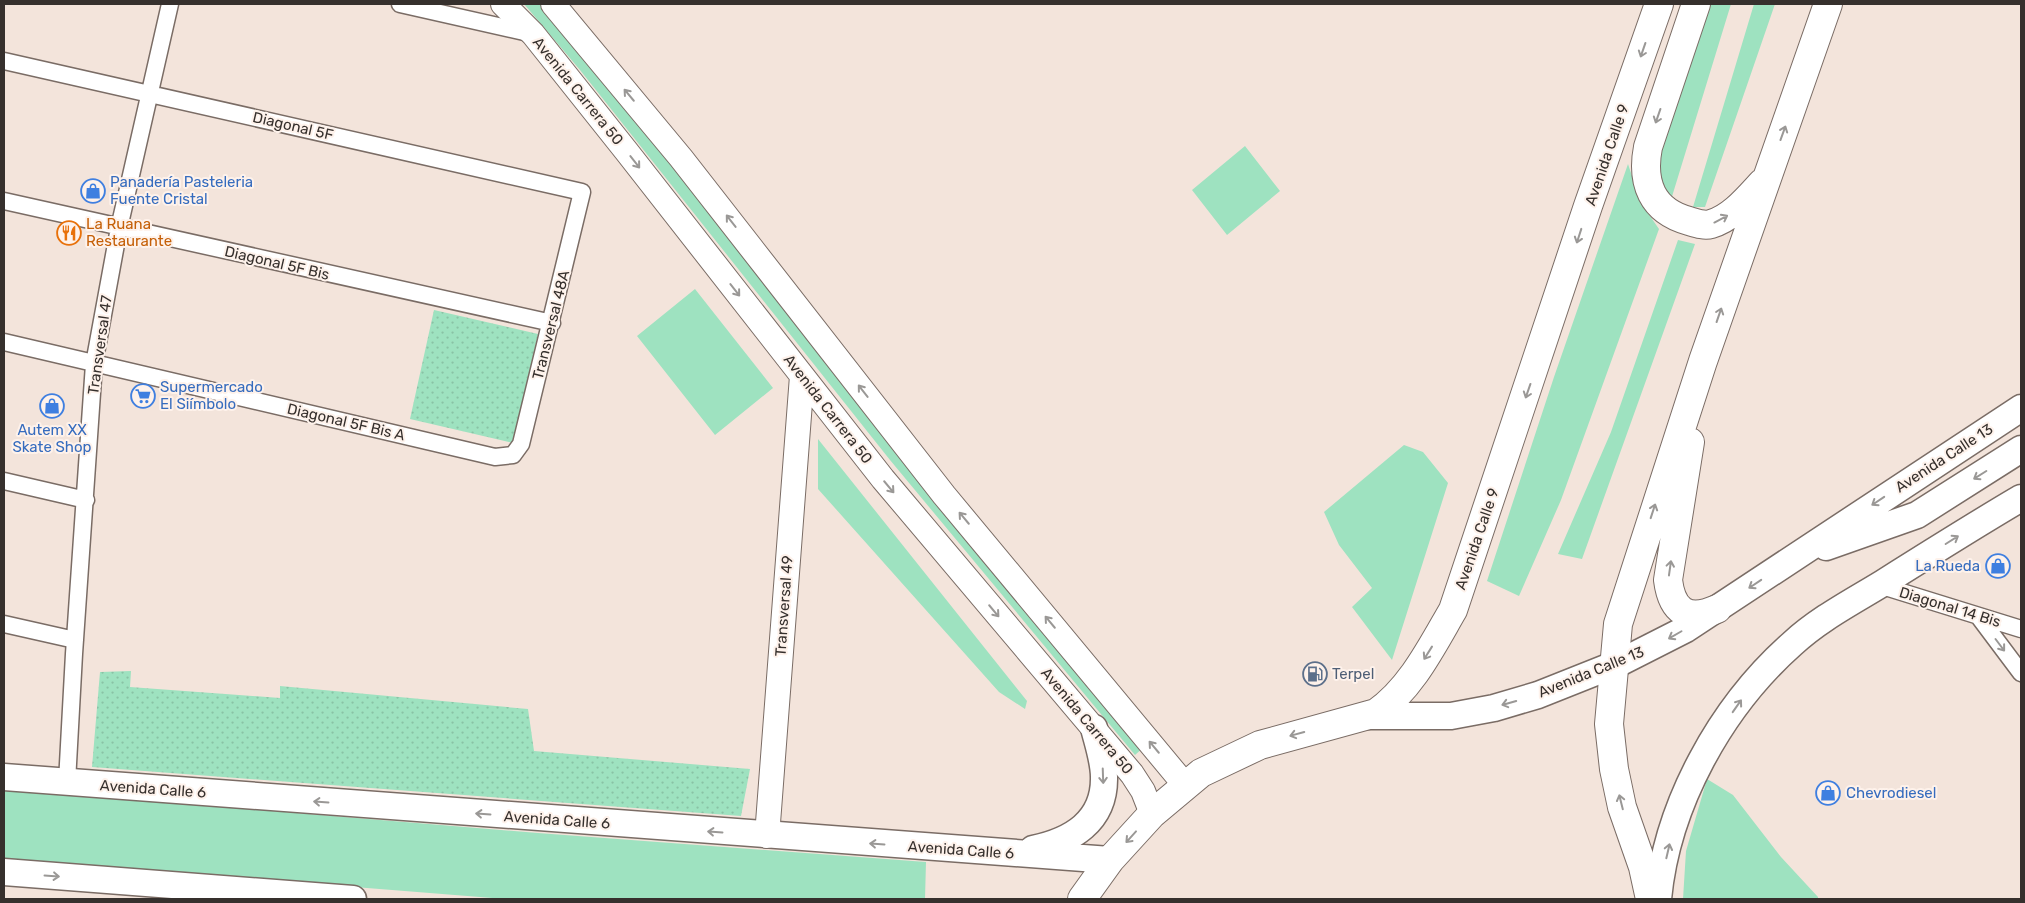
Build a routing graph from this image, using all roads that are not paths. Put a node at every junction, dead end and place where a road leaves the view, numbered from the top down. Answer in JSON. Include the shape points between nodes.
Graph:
{"nodes":[{"id":1,"x":170,"y":4,"type":"edge"},
{"id":2,"x":400,"y":4,"type":"edge"},
{"id":3,"x":503,"y":4,"type":"edge"},
{"id":4,"x":553,"y":4,"type":"edge"},
{"id":5,"x":1659,"y":4,"type":"edge"},
{"id":6,"x":1696,"y":4,"type":"edge"},
{"id":7,"x":1828,"y":4,"type":"edge"},
{"id":8,"x":533,"y":34,"type":"junction"},
{"id":9,"x":4,"y":61,"type":"edge"},
{"id":10,"x":149,"y":92,"type":"junction"},
{"id":11,"x":1766,"y":179,"type":"junction"},
{"id":12,"x":582,"y":192,"type":"joint"},
{"id":13,"x":4,"y":201,"type":"edge"},
{"id":14,"x":120,"y":228,"type":"junction"},
{"id":15,"x":552,"y":323,"type":"junction"},
{"id":16,"x":4,"y":342,"type":"edge"},
{"id":17,"x":1703,"y":361,"type":"junction"},
{"id":18,"x":94,"y":364,"type":"junction"},
{"id":19,"x":802,"y":376,"type":"junction"},
{"id":20,"x":2021,"y":408,"type":"edge"},
{"id":21,"x":2021,"y":449,"type":"edge"},
{"id":22,"x":513,"y":455,"type":"joint"},
{"id":23,"x":4,"y":481,"type":"edge"},
{"id":24,"x":2021,"y":498,"type":"edge"},
{"id":25,"x":86,"y":500,"type":"junction"},
{"id":26,"x":2021,"y":505,"type":"edge"},
{"id":27,"x":1991,"y":516,"type":"junction"},
{"id":28,"x":1793,"y":558,"type":"junction"},
{"id":29,"x":1879,"y":585,"type":"junction"},
{"id":30,"x":1717,"y":609,"type":"junction"},
{"id":31,"x":1979,"y":617,"type":"junction"},
{"id":32,"x":4,"y":624,"type":"edge"},
{"id":33,"x":2021,"y":629,"type":"edge"},
{"id":34,"x":75,"y":640,"type":"junction"},
{"id":35,"x":1613,"y":666,"type":"junction"},
{"id":36,"x":2021,"y":673,"type":"edge"},
{"id":37,"x":1366,"y":716,"type":"junction"},
{"id":38,"x":1094,"y":728,"type":"junction"},
{"id":39,"x":4,"y":777,"type":"edge"},
{"id":40,"x":67,"y":782,"type":"junction"},
{"id":41,"x":1186,"y":785,"type":"junction"},
{"id":42,"x":1152,"y":814,"type":"junction"},
{"id":43,"x":767,"y":836,"type":"junction"},
{"id":44,"x":1013,"y":853,"type":"junction"},
{"id":45,"x":1110,"y":860,"type":"junction"},
{"id":46,"x":4,"y":872,"type":"edge"},
{"id":47,"x":207,"y":893,"type":"edge"},
{"id":48,"x":242,"y":895,"type":"edge"},
{"id":49,"x":353,"y":899,"type":"edge"},
{"id":50,"x":1082,"y":899,"type":"edge"},
{"id":51,"x":1650,"y":899,"type":"edge"},
{"id":52,"x":1658,"y":899,"type":"edge"}],
"edges":[{"from":1,"to":10,"type":"street","name":"Transversal 47"},
{"from":2,"to":8,"type":"street"},
{"from":3,"to":8,"type":"main road","name":"Avenida Carrera 50"},
{"from":41,"to":4,"type":"main road","one_way":true,"via":[[944,495],[681,158]]},
{"from":5,"to":37,"type":"highway","name":"Avenida Calle 9","one_way":true,"via":[[1453,610],[1426,657],[1389,704]]},
{"from":6,"to":11,"type":"highway","one_way":true,"via":[[1648,147],[1645,179],[1659,205],[1668,213],[1699,224],[1711,224],[1739,207]]},
{"from":11,"to":7,"type":"highway","one_way":true},
{"from":8,"to":19,"type":"main road","name":"Avenida Carrera 50","one_way":true},
{"from":9,"to":10,"type":"street","name":"Diagonal 5F"},
{"from":10,"to":12,"type":"street","name":"Diagonal 5F"},
{"from":10,"to":14,"type":"street","name":"Transversal 47"},
{"from":17,"to":11,"type":"highway","one_way":true},
{"from":12,"to":15,"type":"street","name":"Transversal 48A"},
{"from":13,"to":14,"type":"street","name":"Diagonal 5F Bis"},
{"from":14,"to":15,"type":"street","name":"Diagonal 5F Bis"},
{"from":14,"to":18,"type":"street","name":"Transversal 47"},
{"from":15,"to":22,"type":"street","name":"Transversal 48A","via":[[521,444]]},
{"from":16,"to":18,"type":"street","name":"Diagonal 5F Bis A"},
{"from":30,"to":17,"type":"highway","one_way":true,"via":[[1698,615],[1682,611],[1670,594],[1668,580]]},
{"from":35,"to":17,"type":"highway","one_way":true,"via":[[1618,624]]},
{"from":18,"to":22,"type":"street","name":"Diagonal 5F Bis A","via":[[495,457]]},
{"from":18,"to":25,"type":"street","name":"Transversal 47"},
{"from":19,"to":38,"type":"main road","name":"Avenida Carrera 50","one_way":true,"via":[[883,479]]},
{"from":19,"to":43,"type":"main road","name":"Transversal 49"},
{"from":20,"to":28,"type":"main road","name":"Avenida Calle 13","one_way":true},
{"from":21,"to":28,"type":"main road","name":"Avenida Calle 13","one_way":true,"via":[[1917,515]]},
{"from":23,"to":25,"type":"street"},
{"from":24,"to":27,"type":"main road"},
{"from":25,"to":34,"type":"street","name":"Transversal 47"},
{"from":26,"to":27,"type":"main road"},
{"from":29,"to":27,"type":"main road","one_way":true},
{"from":28,"to":30,"type":"main road","name":"Avenida Calle 13","one_way":true},
{"from":29,"to":31,"type":"street","name":"Diagonal 14 Bis"},
{"from":52,"to":29,"type":"main road","one_way":true,"via":[[1672,832],[1689,787],[1712,743],[1748,690],[1793,643],[1821,621]]},
{"from":30,"to":35,"type":"main road","name":"Avenida Calle 13","one_way":true,"via":[[1673,637]]},
{"from":31,"to":33,"type":"street","name":"Diagonal 14 Bis"},
{"from":31,"to":36,"type":"street","one_way":true},
{"from":32,"to":34,"type":"street"},
{"from":34,"to":40,"type":"street","name":"Transversal 47"},
{"from":35,"to":37,"type":"main road","name":"Avenida Calle 13","one_way":true,"via":[[1494,708],[1451,716]]},
{"from":51,"to":35,"type":"highway","one_way":true,"via":[[1614,769],[1609,724]]},
{"from":37,"to":41,"type":"highway","name":"Avenida Calle 9","one_way":true,"via":[[1260,745],[1218,764]]},
{"from":38,"to":42,"type":"main road","name":"Avenida Carrera 50","via":[[1132,774]]},
{"from":38,"to":44,"type":"main road","one_way":true,"via":[[1104,776],[1098,806],[1085,826],[1072,837],[1053,845]]},
{"from":39,"to":40,"type":"main road","name":"Avenida Calle 6"},
{"from":43,"to":40,"type":"main road","name":"Avenida Calle 6","one_way":true},
{"from":41,"to":42,"type":"highway","name":"Avenida Calle 9"},
{"from":42,"to":45,"type":"highway","name":"Avenida Calle 9","one_way":true},
{"from":44,"to":43,"type":"main road","name":"Avenida Calle 6","one_way":true},
{"from":44,"to":45,"type":"main road","name":"Avenida Calle 6"},
{"from":45,"to":50,"type":"highway","name":"Avenida Calle 9"},
{"from":46,"to":47,"type":"main road","one_way":true},
{"from":47,"to":48,"type":"main road"},
{"from":48,"to":49,"type":"main road"}]}
